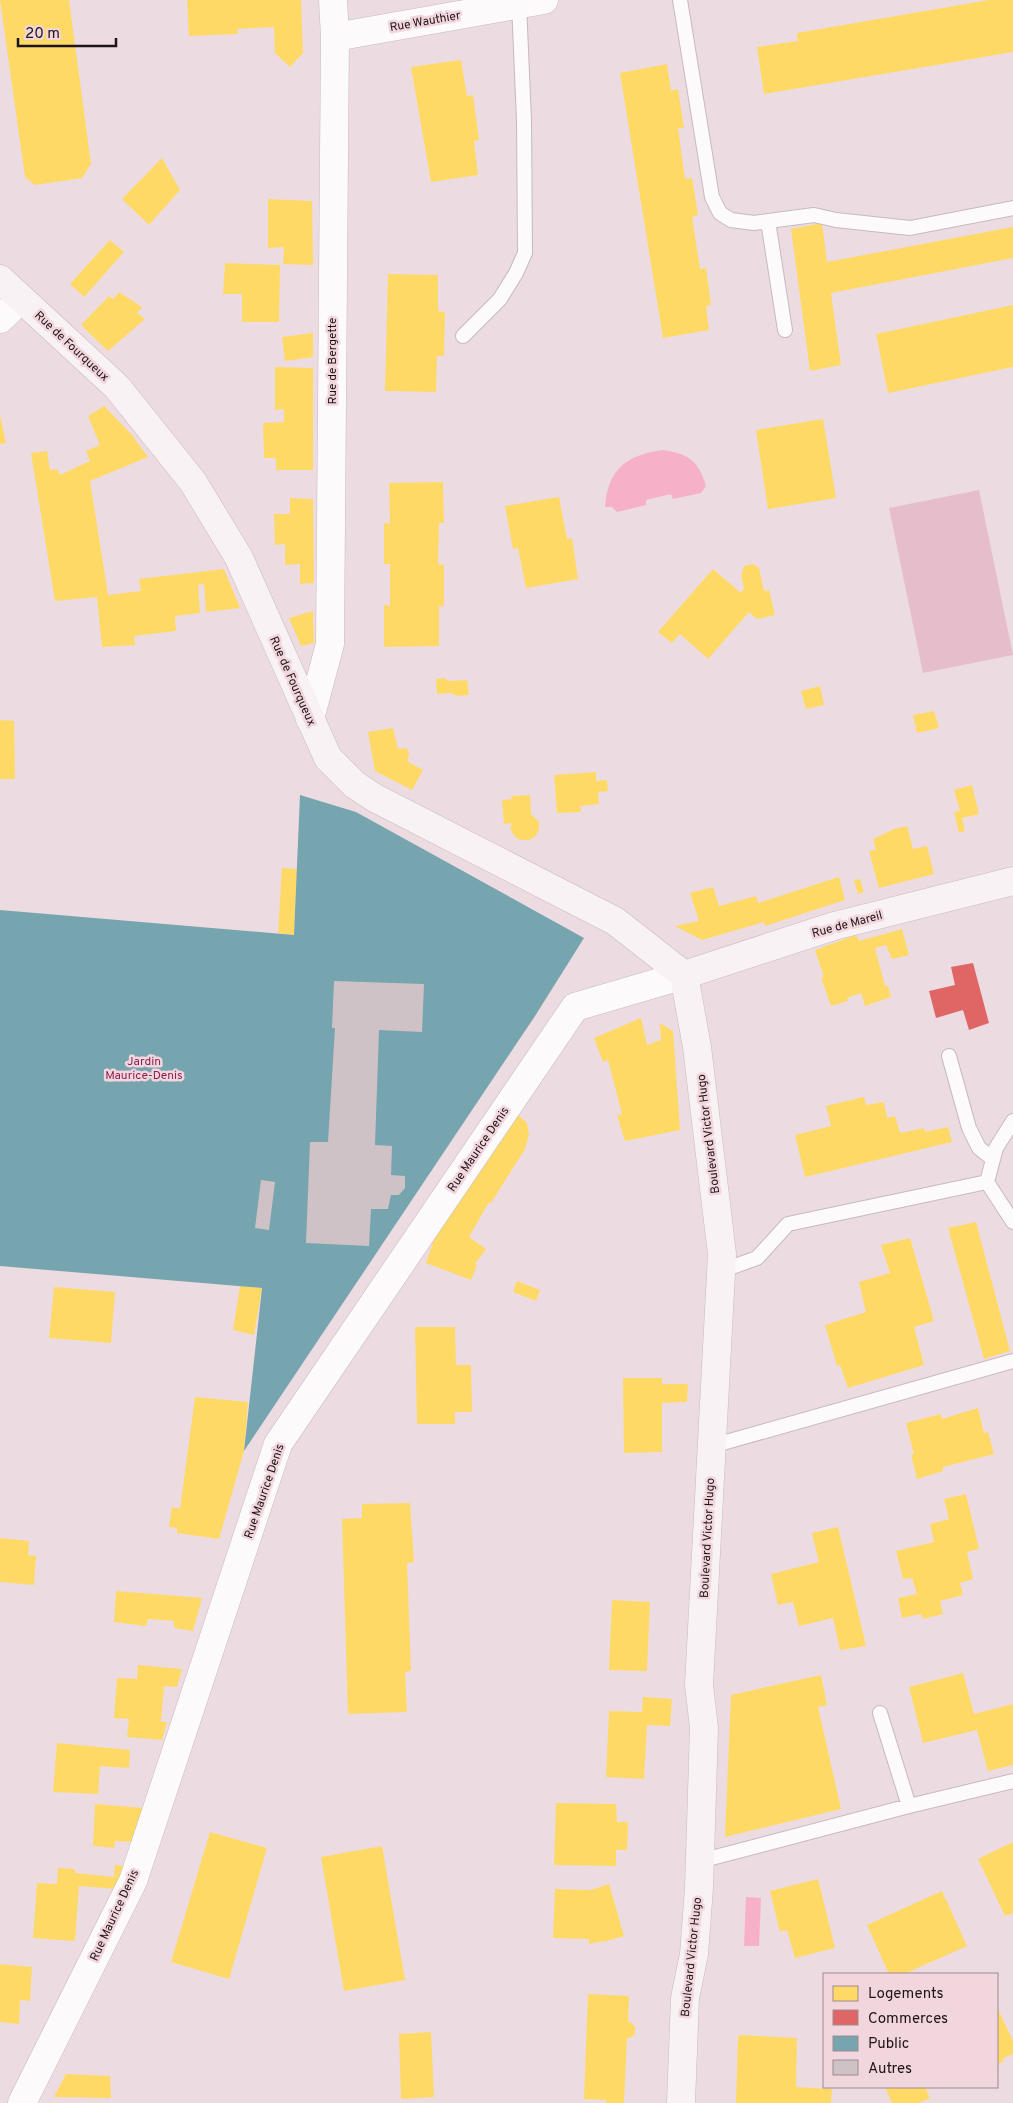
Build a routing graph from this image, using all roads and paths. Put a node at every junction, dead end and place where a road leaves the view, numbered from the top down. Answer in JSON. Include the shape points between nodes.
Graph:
{"nodes":[{"id":1,"x":333,"y":0,"type":"edge"},
{"id":2,"x":680,"y":0,"type":"edge"},
{"id":3,"x":532,"y":2,"type":"edge"},
{"id":4,"x":335,"y":37,"type":"junction"},
{"id":5,"x":1013,"y":208,"type":"edge"},
{"id":6,"x":768,"y":222,"type":"junction"},
{"id":7,"x":0,"y":279,"type":"edge"},
{"id":8,"x":21,"y":299,"type":"junction"},
{"id":9,"x":0,"y":319,"type":"edge"},
{"id":10,"x":785,"y":330,"type":"dead end"},
{"id":11,"x":463,"y":336,"type":"dead end"},
{"id":12,"x":310,"y":719,"type":"junction"},
{"id":13,"x":1013,"y":880,"type":"edge"},
{"id":14,"x":684,"y":975,"type":"junction"},
{"id":15,"x":949,"y":1056,"type":"dead end"},
{"id":16,"x":1013,"y":1121,"type":"edge"},
{"id":17,"x":993,"y":1159,"type":"junction"},
{"id":18,"x":987,"y":1182,"type":"junction"},
{"id":19,"x":1013,"y":1222,"type":"edge"},
{"id":20,"x":721,"y":1271,"type":"junction"},
{"id":21,"x":1013,"y":1361,"type":"edge"},
{"id":22,"x":712,"y":1446,"type":"junction"},
{"id":23,"x":880,"y":1713,"type":"dead end"},
{"id":24,"x":1013,"y":1781,"type":"edge"},
{"id":25,"x":909,"y":1806,"type":"junction"},
{"id":26,"x":700,"y":1861,"type":"junction"},
{"id":27,"x":22,"y":2103,"type":"edge"},
{"id":28,"x":681,"y":2103,"type":"edge"}],
"edges":[{"from":1,"to":4,"type":"street","name":"Rue de Bergette"},
{"from":2,"to":6,"type":"lane","via":[[712,197],[720,213],[731,220]]},
{"from":3,"to":4,"type":"street","name":"Rue Wauthier"},
{"from":3,"to":11,"type":"lane","via":[[524,120],[525,252],[500,299]]},
{"from":4,"to":12,"type":"street","name":"Rue de Bergette","via":[[330,644]]},
{"from":5,"to":6,"type":"lane","via":[[910,228],[814,215]]},
{"from":6,"to":10,"type":"lane"},
{"from":7,"to":8,"type":"main road","name":"Rue de Fourqueux"},
{"from":8,"to":9,"type":"street"},
{"from":8,"to":12,"type":"main road","name":"Rue de Fourqueux","via":[[117,387],[193,482],[239,558]]},
{"from":12,"to":14,"type":"main road","name":"Rue de Fourqueux","via":[[328,758],[355,785],[615,920]]},
{"from":13,"to":14,"type":"main road","name":"Rue de Mareil","via":[[834,926]]},
{"from":14,"to":20,"type":"main road","name":"Boulevard Victor Hugo","via":[[698,1056],[722,1254]]},
{"from":14,"to":27,"type":"street","name":"Rue Maurice Denis","via":[[575,1007],[278,1444],[133,1881]]},
{"from":15,"to":17,"type":"lane","via":[[969,1128],[980,1148]]},
{"from":16,"to":17,"type":"lane"},
{"from":17,"to":18,"type":"lane"},
{"from":18,"to":19,"type":"lane"},
{"from":18,"to":20,"type":"lane","via":[[788,1224],[758,1258]]},
{"from":20,"to":22,"type":"main road","name":"Boulevard Victor Hugo"},
{"from":21,"to":22,"type":"lane"},
{"from":22,"to":26,"type":"main road","name":"Boulevard Victor Hugo","via":[[699,1684],[704,1728]]},
{"from":23,"to":25,"type":"lane"},
{"from":24,"to":25,"type":"lane"},
{"from":25,"to":26,"type":"lane"},
{"from":26,"to":28,"type":"main road","name":"Boulevard Victor Hugo","via":[[694,1954],[685,1998]]}]}
